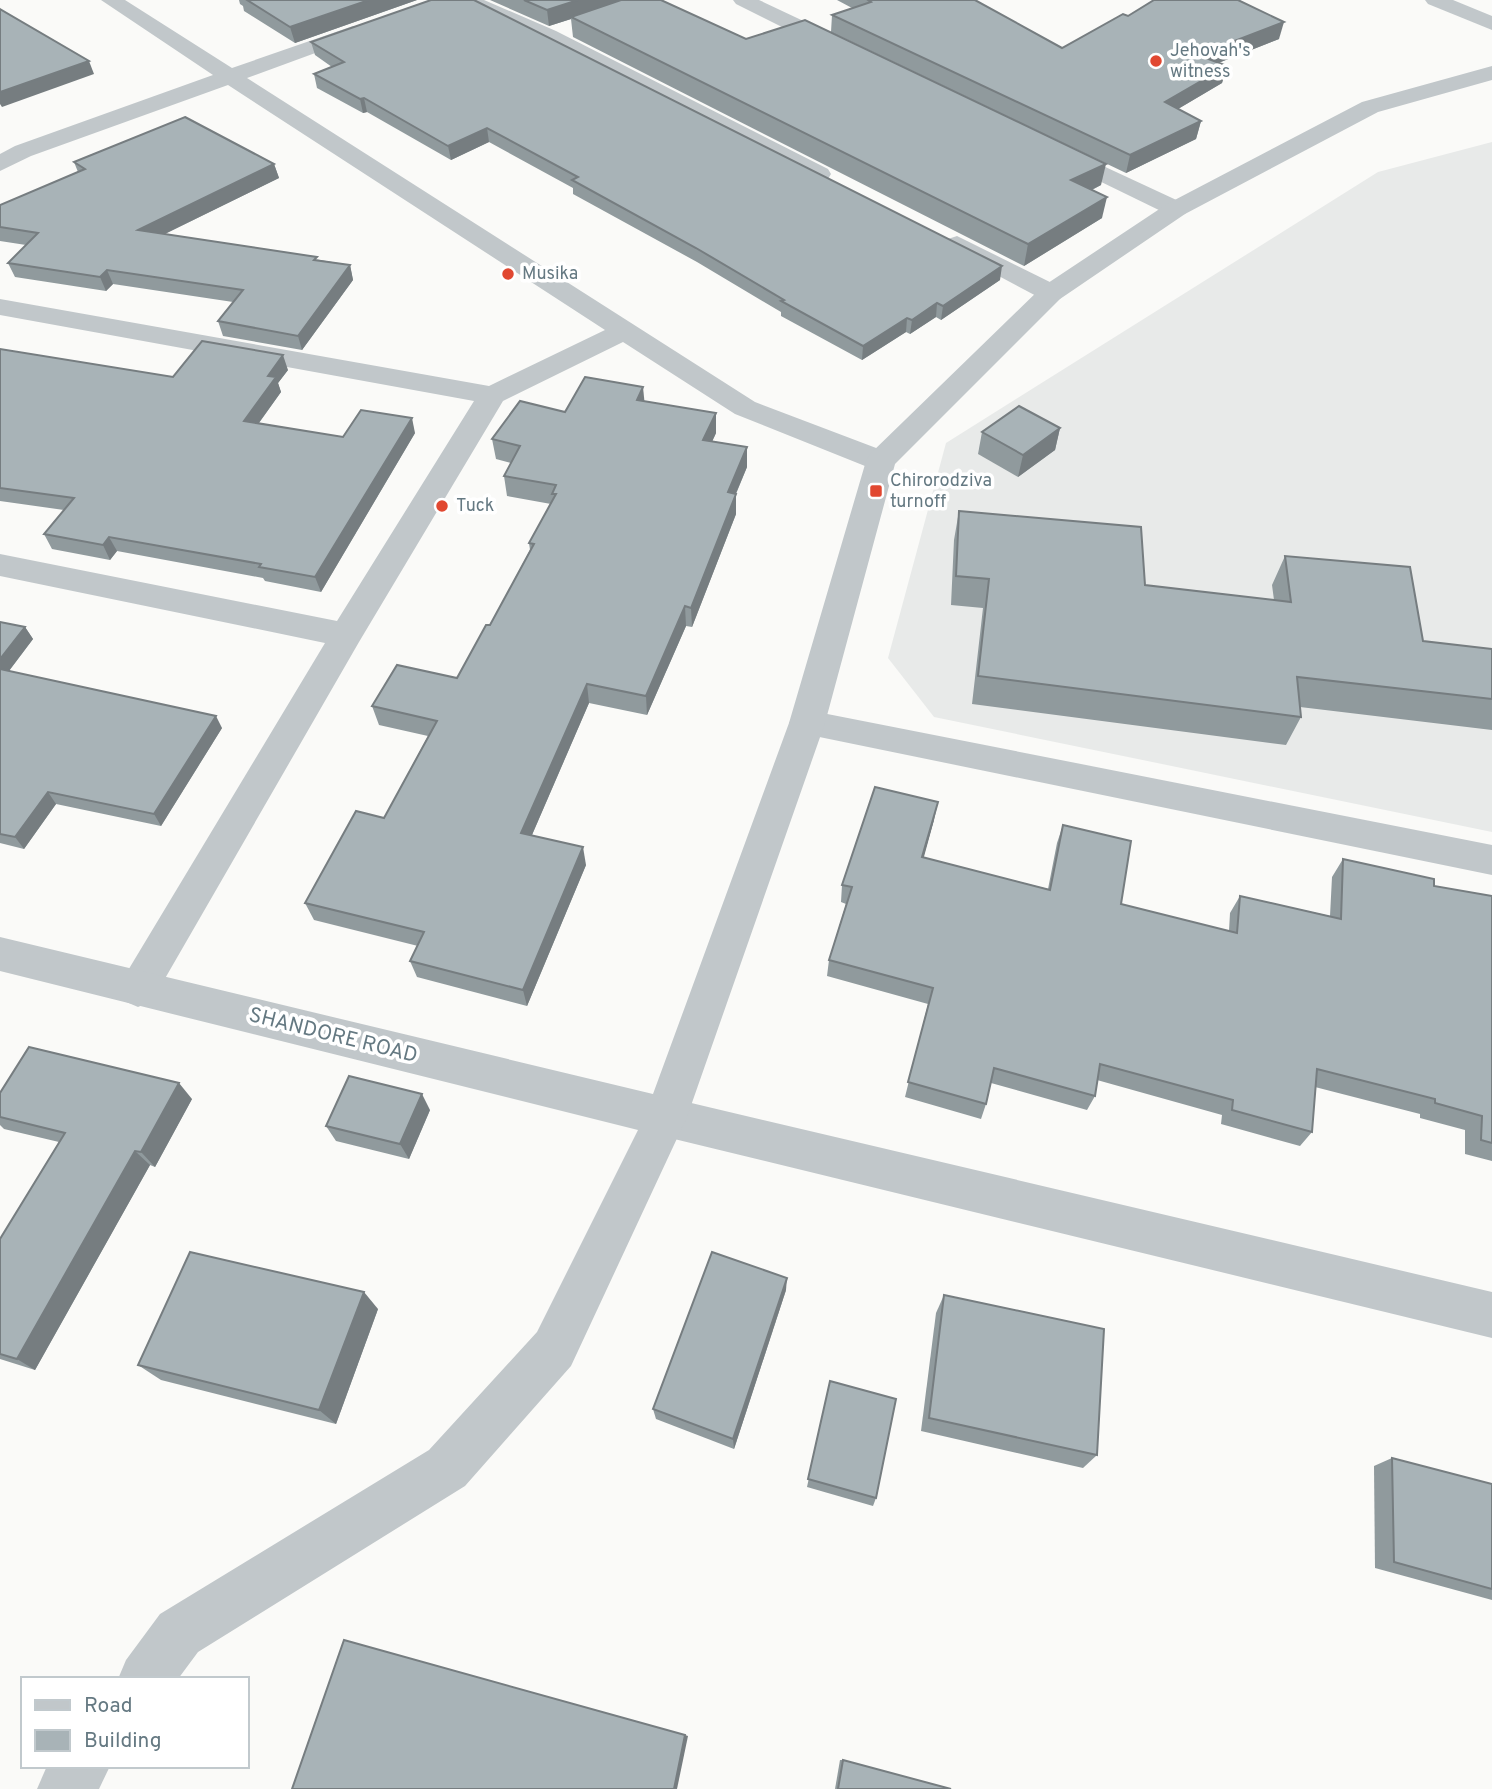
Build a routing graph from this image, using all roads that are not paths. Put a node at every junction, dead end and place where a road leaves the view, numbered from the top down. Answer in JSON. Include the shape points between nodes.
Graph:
{"nodes":[{"id":1,"x":111,"y":0,"type":"edge"},
{"id":2,"x":467,"y":0,"type":"edge"},
{"id":3,"x":743,"y":0,"type":"edge"},
{"id":4,"x":1435,"y":0,"type":"edge"},
{"id":5,"x":381,"y":22,"type":"edge"},
{"id":6,"x":1492,"y":24,"type":"edge"},
{"id":7,"x":575,"y":27,"type":"edge"},
{"id":8,"x":548,"y":36,"type":"junction"},
{"id":9,"x":855,"y":54,"type":"edge"},
{"id":10,"x":1492,"y":73,"type":"edge"},
{"id":11,"x":228,"y":76,"type":"junction"},
{"id":12,"x":1040,"y":143,"type":"edge"},
{"id":13,"x":0,"y":164,"type":"edge"},
{"id":14,"x":843,"y":186,"type":"edge"},
{"id":15,"x":1176,"y":209,"type":"junction"},
{"id":16,"x":941,"y":236,"type":"edge"},
{"id":17,"x":1051,"y":292,"type":"junction"},
{"id":18,"x":0,"y":307,"type":"edge"},
{"id":19,"x":622,"y":331,"type":"junction"},
{"id":20,"x":492,"y":395,"type":"junction"},
{"id":21,"x":881,"y":461,"type":"junction"},
{"id":22,"x":0,"y":565,"type":"edge"},
{"id":23,"x":346,"y":635,"type":"junction"},
{"id":24,"x":807,"y":723,"type":"junction"},
{"id":25,"x":1492,"y":860,"type":"edge"},
{"id":26,"x":0,"y":954,"type":"edge"},
{"id":27,"x":138,"y":989,"type":"junction"},
{"id":28,"x":666,"y":1117,"type":"junction"},
{"id":29,"x":1492,"y":1315,"type":"edge"},
{"id":30,"x":146,"y":1677,"type":"edge"},
{"id":31,"x":81,"y":1768,"type":"edge"},
{"id":32,"x":65,"y":1789,"type":"edge"}],
"edges":[{"from":1,"to":11,"type":"street"},
{"from":2,"to":8,"type":"street"},
{"from":3,"to":9,"type":"street"},
{"from":4,"to":6,"type":"street"},
{"from":5,"to":11,"type":"street"},
{"from":7,"to":8,"type":"street"},
{"from":8,"to":14,"type":"street"},
{"from":10,"to":15,"type":"street","via":[[1370,107]]},
{"from":11,"to":13,"type":"street","via":[[23,151]]},
{"from":11,"to":19,"type":"street"},
{"from":12,"to":15,"type":"street"},
{"from":15,"to":17,"type":"street"},
{"from":16,"to":17,"type":"street"},
{"from":17,"to":21,"type":"street"},
{"from":18,"to":20,"type":"street"},
{"from":19,"to":20,"type":"street"},
{"from":19,"to":21,"type":"street","via":[[745,408]]},
{"from":20,"to":23,"type":"street"},
{"from":21,"to":24,"type":"street"},
{"from":22,"to":23,"type":"street"},
{"from":23,"to":27,"type":"street"},
{"from":24,"to":25,"type":"street"},
{"from":24,"to":28,"type":"street"},
{"from":26,"to":27,"type":"street","name":"SHANDORE ROAD"},
{"from":27,"to":28,"type":"street","name":"SHANDORE ROAD"},
{"from":28,"to":29,"type":"street","name":"SHANDORE ROAD"},
{"from":28,"to":30,"type":"street","via":[[554,1349],[447,1468],[179,1633]]},
{"from":31,"to":32,"type":"street"}]}
